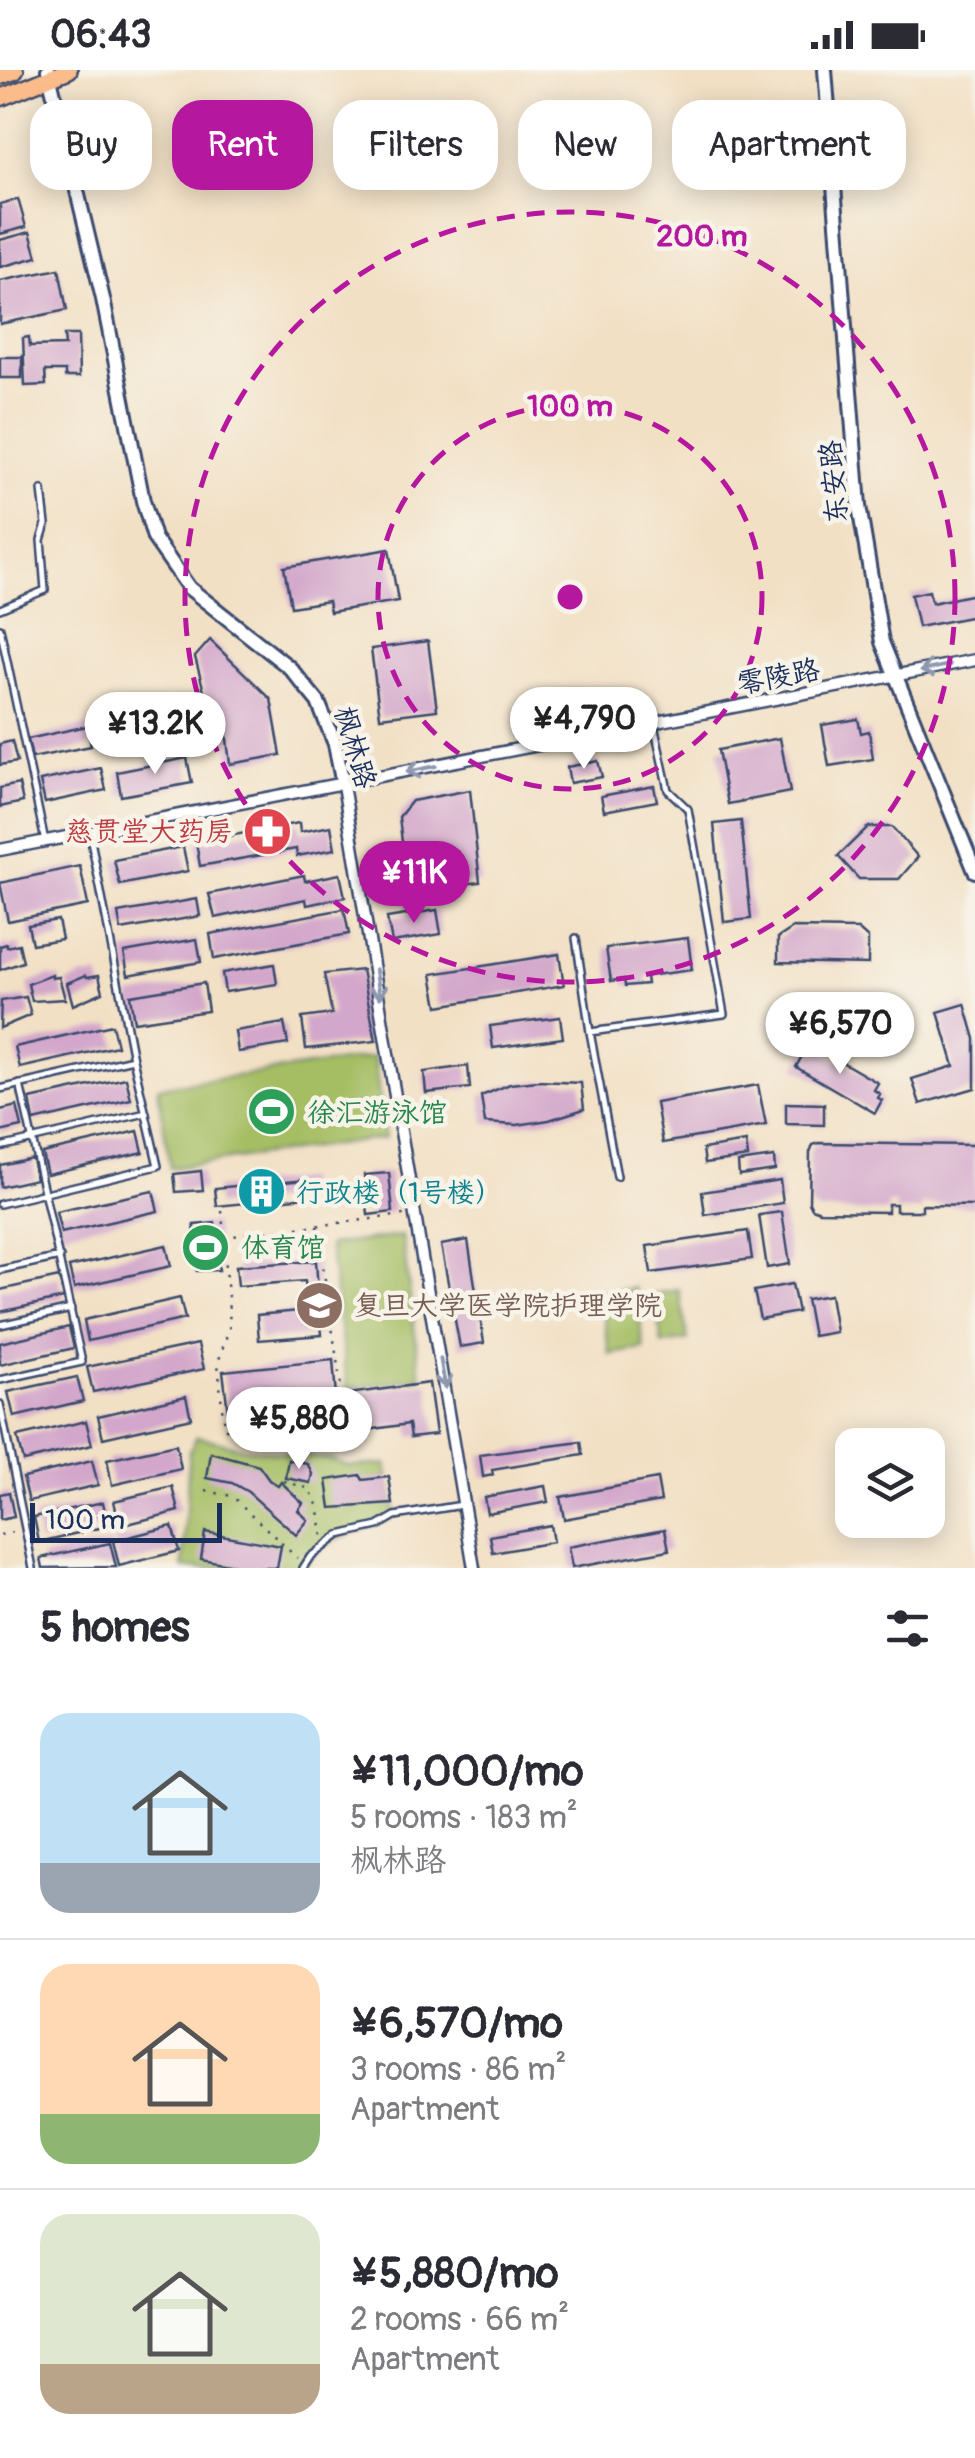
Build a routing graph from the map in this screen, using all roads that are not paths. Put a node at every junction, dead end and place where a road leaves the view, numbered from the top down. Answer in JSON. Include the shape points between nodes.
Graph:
{"nodes":[{"id":1,"x":14,"y":70,"type":"edge"},
{"id":2,"x":69,"y":70,"type":"edge"},
{"id":3,"x":825,"y":70,"type":"edge"},
{"id":4,"x":49,"y":74,"type":"edge"},
{"id":5,"x":0,"y":75,"type":"edge"},
{"id":6,"x":0,"y":98,"type":"edge"},
{"id":7,"x":42,"y":490,"type":"dead end"},
{"id":8,"x":0,"y":609,"type":"edge"},
{"id":9,"x":0,"y":628,"type":"edge"},
{"id":10,"x":975,"y":660,"type":"edge"},
{"id":11,"x":894,"y":677,"type":"junction"},
{"id":12,"x":654,"y":722,"type":"junction"},
{"id":13,"x":343,"y":784,"type":"junction"},
{"id":14,"x":90,"y":832,"type":"junction"},
{"id":15,"x":45,"y":841,"type":"junction"},
{"id":16,"x":0,"y":850,"type":"edge"},
{"id":17,"x":975,"y":871,"type":"edge"},
{"id":18,"x":576,"y":938,"type":"dead end"},
{"id":19,"x":590,"y":1032,"type":"junction"},
{"id":20,"x":133,"y":1059,"type":"junction"},
{"id":21,"x":20,"y":1084,"type":"junction"},
{"id":22,"x":0,"y":1089,"type":"edge"},
{"id":23,"x":146,"y":1113,"type":"junction"},
{"id":24,"x":34,"y":1139,"type":"junction"},
{"id":25,"x":0,"y":1148,"type":"edge"},
{"id":26,"x":617,"y":1177,"type":"dead end"},
{"id":27,"x":47,"y":1194,"type":"junction"},
{"id":28,"x":0,"y":1204,"type":"edge"},
{"id":29,"x":60,"y":1257,"type":"junction"},
{"id":30,"x":0,"y":1270,"type":"edge"},
{"id":31,"x":71,"y":1309,"type":"junction"},
{"id":32,"x":0,"y":1324,"type":"edge"},
{"id":33,"x":0,"y":1380,"type":"edge"},
{"id":34,"x":0,"y":1404,"type":"edge"},
{"id":35,"x":465,"y":1504,"type":"junction"},
{"id":36,"x":33,"y":1568,"type":"edge"},
{"id":37,"x":303,"y":1568,"type":"edge"},
{"id":38,"x":474,"y":1568,"type":"edge"}],
"edges":[{"from":1,"to":5,"type":"highway"},
{"from":2,"to":4,"type":"main road"},
{"from":3,"to":11,"type":"street","name":"东安路","via":[[859,506]]},
{"from":4,"to":6,"type":"main road"},
{"from":4,"to":13,"type":"street","name":"枫林路","via":[[154,538],[189,588],[290,668],[318,702]]},
{"from":7,"to":8,"type":"lane","via":[[45,590]]},
{"from":9,"to":15,"type":"lane"},
{"from":10,"to":11,"type":"street","name":"零陵路","one_way":true},
{"from":11,"to":12,"type":"street","name":"零陵路"},
{"from":11,"to":17,"type":"street","name":"东安路"},
{"from":12,"to":13,"type":"street","name":"零陵路","one_way":true},
{"from":12,"to":19,"type":"lane","via":[[668,790],[688,809],[724,1014]]},
{"from":13,"to":14,"type":"street","name":"零陵路"},
{"from":13,"to":35,"type":"street","name":"枫林路","one_way":true},
{"from":14,"to":15,"type":"street","name":"零陵路"},
{"from":14,"to":20,"type":"lane"},
{"from":15,"to":16,"type":"street","name":"零陵路"},
{"from":18,"to":19,"type":"lane"},
{"from":19,"to":26,"type":"lane"},
{"from":20,"to":21,"type":"lane"},
{"from":20,"to":23,"type":"lane"},
{"from":21,"to":22,"type":"lane"},
{"from":21,"to":24,"type":"lane"},
{"from":23,"to":24,"type":"lane"},
{"from":23,"to":27,"type":"lane","via":[[158,1166]]},
{"from":24,"to":25,"type":"lane"},
{"from":24,"to":27,"type":"lane"},
{"from":27,"to":28,"type":"lane"},
{"from":27,"to":29,"type":"lane"},
{"from":29,"to":30,"type":"lane"},
{"from":29,"to":31,"type":"lane"},
{"from":31,"to":32,"type":"lane"},
{"from":31,"to":33,"type":"lane","via":[[82,1362]]},
{"from":34,"to":36,"type":"lane"},
{"from":35,"to":37,"type":"lane","via":[[338,1535]]},
{"from":35,"to":38,"type":"street","name":"枫林路"}]}
